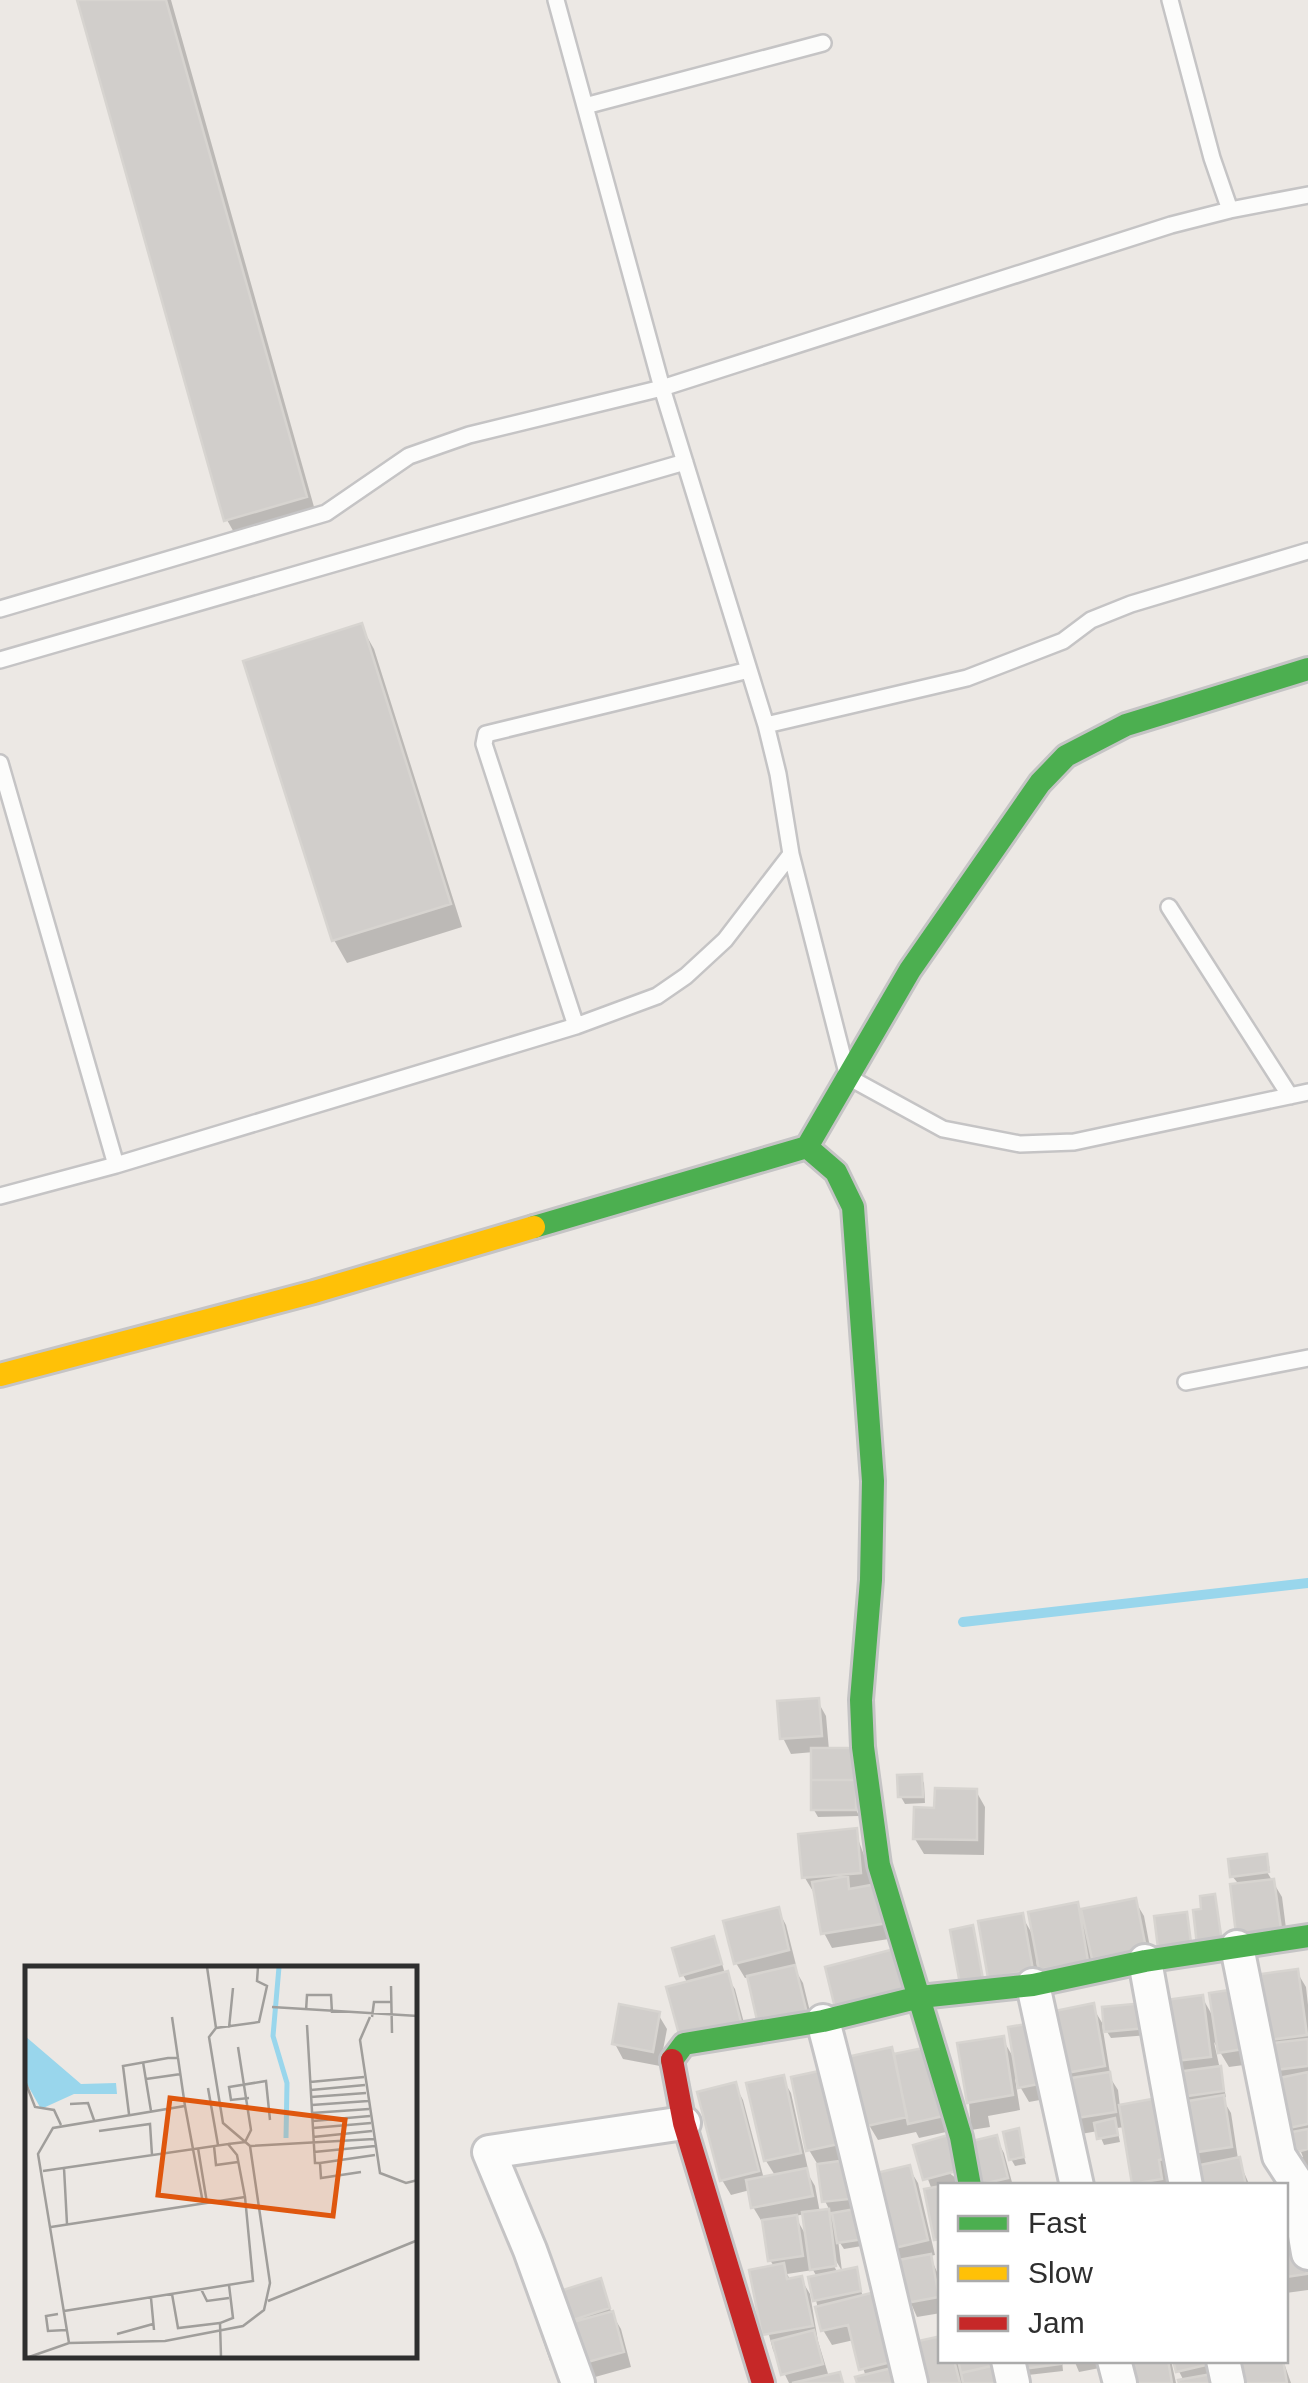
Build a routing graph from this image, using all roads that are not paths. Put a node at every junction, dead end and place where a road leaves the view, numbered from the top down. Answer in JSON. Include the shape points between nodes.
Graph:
{"nodes":[{"id":1,"x":556,"y":0,"type":"edge"},
{"id":2,"x":1170,"y":0,"type":"edge"},
{"id":3,"x":823,"y":43,"type":"dead end"},
{"id":4,"x":586,"y":106,"type":"junction"},
{"id":5,"x":1308,"y":195,"type":"edge"},
{"id":6,"x":1230,"y":210,"type":"junction"},
{"id":7,"x":662,"y":388,"type":"junction"},
{"id":8,"x":685,"y":462,"type":"junction"},
{"id":9,"x":1308,"y":551,"type":"edge"},
{"id":10,"x":0,"y":609,"type":"edge"},
{"id":11,"x":0,"y":660,"type":"edge"},
{"id":12,"x":1308,"y":669,"type":"edge"},
{"id":13,"x":749,"y":670,"type":"junction"},
{"id":14,"x":766,"y":726,"type":"junction"},
{"id":15,"x":0,"y":764,"type":"edge"},
{"id":16,"x":791,"y":854,"type":"junction"},
{"id":17,"x":1168,"y":906,"type":"dead end"},
{"id":18,"x":576,"y":1026,"type":"junction"},
{"id":19,"x":848,"y":1077,"type":"junction"},
{"id":20,"x":1308,"y":1092,"type":"edge"},
{"id":21,"x":1290,"y":1096,"type":"junction"},
{"id":22,"x":807,"y":1146,"type":"junction"},
{"id":23,"x":116,"y":1164,"type":"junction"},
{"id":24,"x":0,"y":1196,"type":"edge"},
{"id":25,"x":1308,"y":1358,"type":"edge"},
{"id":26,"x":0,"y":1374,"type":"edge"},
{"id":27,"x":1186,"y":1382,"type":"dead end"},
{"id":28,"x":1308,"y":1936,"type":"edge"},
{"id":29,"x":1237,"y":1947,"type":"junction"},
{"id":30,"x":1145,"y":1961,"type":"junction"},
{"id":31,"x":1034,"y":1985,"type":"junction"},
{"id":32,"x":920,"y":1997,"type":"junction"},
{"id":33,"x":824,"y":2020,"type":"junction"},
{"id":34,"x":684,"y":2123,"type":"junction"},
{"id":35,"x":969,"y":2183,"type":"edge"},
{"id":36,"x":1077,"y":2183,"type":"edge"},
{"id":37,"x":1185,"y":2183,"type":"edge"},
{"id":38,"x":1308,"y":2253,"type":"edge"},
{"id":39,"x":578,"y":2383,"type":"edge"},
{"id":40,"x":764,"y":2383,"type":"edge"},
{"id":41,"x":910,"y":2383,"type":"edge"}],
"edges":[{"from":1,"to":4,"type":"lane"},
{"from":2,"to":6,"type":"lane"},
{"from":3,"to":4,"type":"lane"},
{"from":4,"to":7,"type":"lane"},
{"from":5,"to":6,"type":"lane"},
{"from":6,"to":7,"type":"lane"},
{"from":7,"to":8,"type":"lane"},
{"from":7,"to":10,"type":"lane","via":[[469,435],[409,456],[326,513]]},
{"from":8,"to":11,"type":"lane"},
{"from":8,"to":13,"type":"lane"},
{"from":9,"to":14,"type":"lane","via":[[1132,604],[967,678]]},
{"from":12,"to":19,"type":"street","via":[[1126,725],[1066,756],[1040,783],[910,970]]},
{"from":13,"to":14,"type":"lane"},
{"from":13,"to":18,"type":"lane","via":[[486,734]]},
{"from":14,"to":16,"type":"lane"},
{"from":15,"to":23,"type":"lane"},
{"from":16,"to":18,"type":"lane","via":[[725,940],[686,976],[658,996]]},
{"from":16,"to":19,"type":"lane"},
{"from":17,"to":21,"type":"lane"},
{"from":18,"to":23,"type":"lane"},
{"from":19,"to":21,"type":"lane","via":[[942,1129],[1020,1144],[1074,1142]]},
{"from":19,"to":22,"type":"street"},
{"from":20,"to":21,"type":"lane"},
{"from":22,"to":26,"type":"street","via":[[314,1292]]},
{"from":22,"to":32,"type":"street","via":[[831,1162],[853,1206],[872,1524],[862,1748],[879,1865]]},
{"from":23,"to":24,"type":"lane"},
{"from":25,"to":27,"type":"lane"},
{"from":28,"to":29,"type":"street"},
{"from":29,"to":30,"type":"street"},
{"from":29,"to":38,"type":"street","via":[[1279,2156],[1296,2182]]},
{"from":30,"to":31,"type":"street"},
{"from":30,"to":37,"type":"street"},
{"from":31,"to":32,"type":"street"},
{"from":31,"to":36,"type":"street"},
{"from":32,"to":33,"type":"street"},
{"from":32,"to":35,"type":"street"},
{"from":33,"to":34,"type":"street","via":[[684,2044],[672,2059]]},
{"from":33,"to":41,"type":"street"},
{"from":34,"to":39,"type":"street","via":[[490,2152]]},
{"from":34,"to":40,"type":"street"}]}
